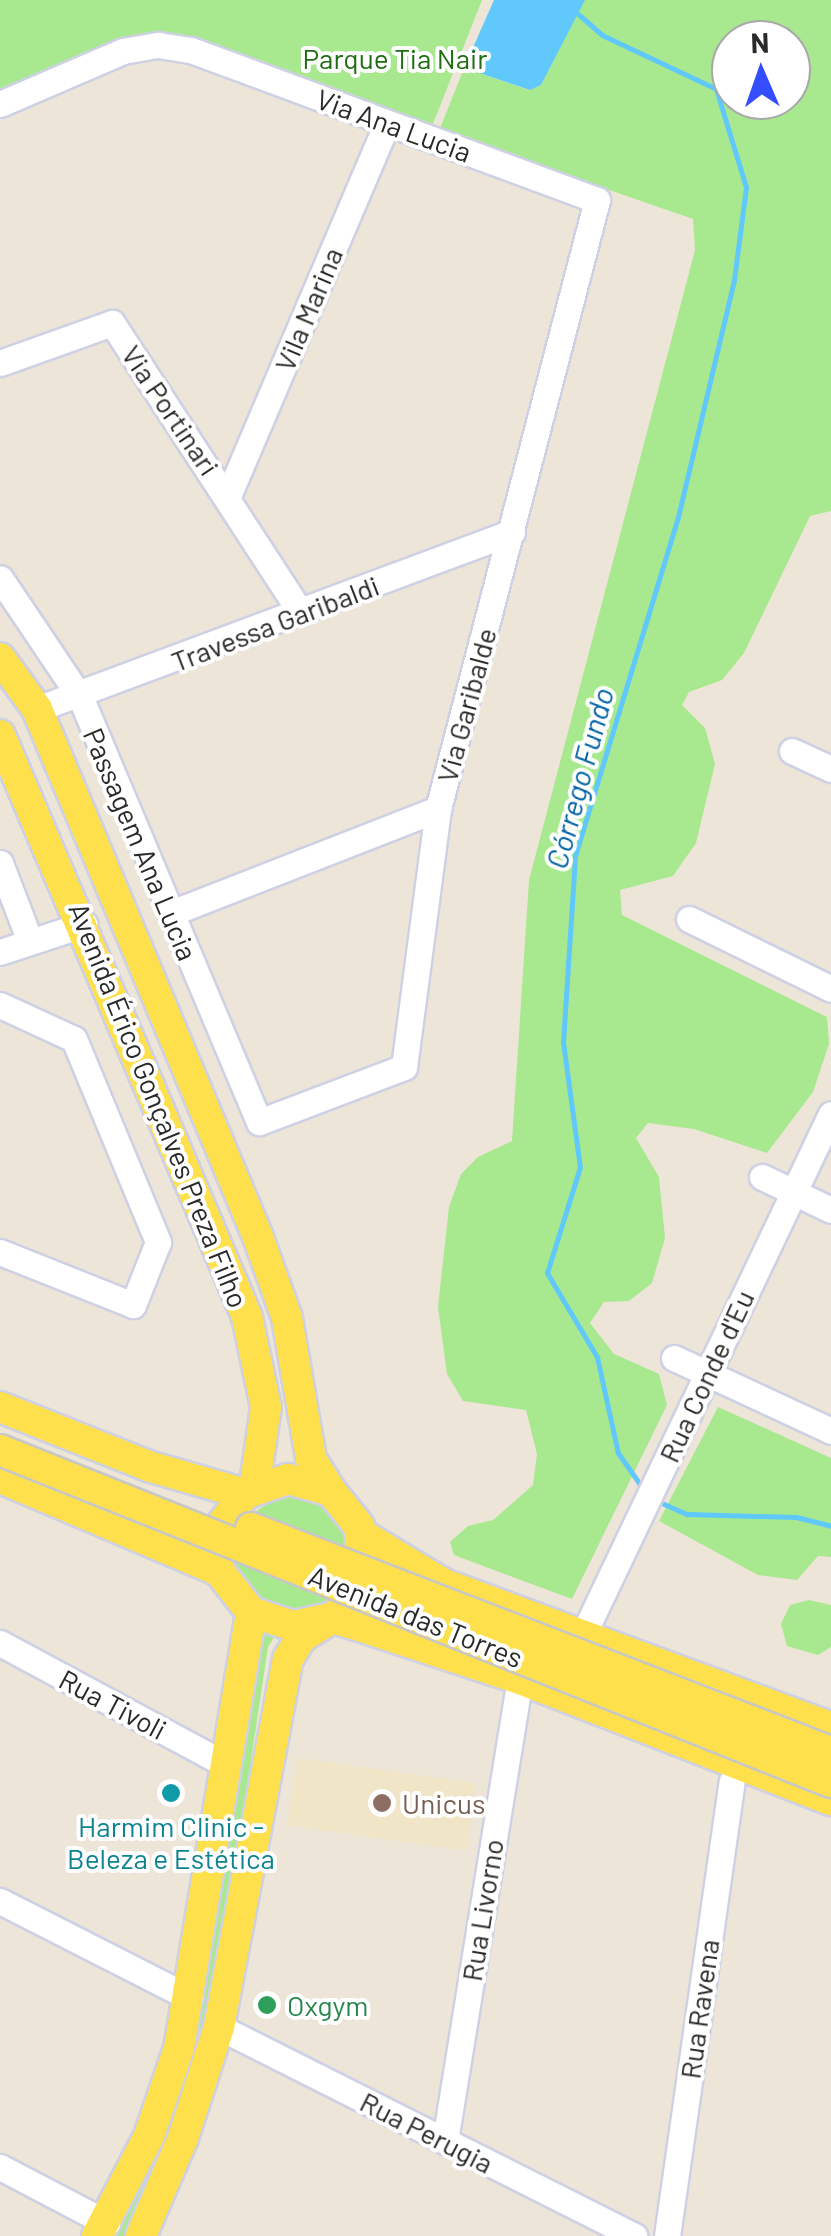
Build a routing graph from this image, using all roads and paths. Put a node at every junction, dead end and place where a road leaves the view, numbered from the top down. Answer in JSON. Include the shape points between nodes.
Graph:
{"nodes":[{"id":1,"x":0,"y":104,"type":"edge"},
{"id":2,"x":387,"y":123,"type":"junction"},
{"id":3,"x":597,"y":200,"type":"joint"},
{"id":4,"x":0,"y":363,"type":"edge"},
{"id":5,"x":228,"y":496,"type":"junction"},
{"id":6,"x":512,"y":532,"type":"junction"},
{"id":7,"x":0,"y":578,"type":"edge"},
{"id":8,"x":301,"y":613,"type":"junction"},
{"id":9,"x":0,"y":658,"type":"edge"},
{"id":10,"x":80,"y":698,"type":"junction"},
{"id":11,"x":37,"y":709,"type":"junction"},
{"id":12,"x":0,"y":734,"type":"edge"},
{"id":13,"x":792,"y":751,"type":"dead end"},
{"id":14,"x":831,"y":769,"type":"edge"},
{"id":15,"x":438,"y":809,"type":"junction"},
{"id":16,"x":0,"y":863,"type":"edge"},
{"id":17,"x":170,"y":914,"type":"junction"},
{"id":18,"x":689,"y":919,"type":"dead end"},
{"id":19,"x":86,"y":924,"type":"junction"},
{"id":20,"x":30,"y":941,"type":"junction"},
{"id":21,"x":0,"y":952,"type":"edge"},
{"id":22,"x":831,"y":989,"type":"edge"},
{"id":23,"x":0,"y":1005,"type":"edge"},
{"id":24,"x":831,"y":1114,"type":"edge"},
{"id":25,"x":259,"y":1122,"type":"joint"},
{"id":26,"x":762,"y":1177,"type":"dead end"},
{"id":27,"x":794,"y":1191,"type":"junction"},
{"id":28,"x":831,"y":1210,"type":"edge"},
{"id":29,"x":0,"y":1252,"type":"edge"},
{"id":30,"x":674,"y":1358,"type":"dead end"},
{"id":31,"x":706,"y":1373,"type":"junction"},
{"id":32,"x":0,"y":1407,"type":"edge"},
{"id":33,"x":831,"y":1431,"type":"edge"},
{"id":34,"x":0,"y":1432,"type":"edge"},
{"id":35,"x":0,"y":1450,"type":"edge"},
{"id":36,"x":0,"y":1478,"type":"edge"},
{"id":37,"x":331,"y":1491,"type":"junction"},
{"id":38,"x":250,"y":1492,"type":"junction"},
{"id":39,"x":359,"y":1526,"type":"junction"},
{"id":40,"x":233,"y":1591,"type":"junction"},
{"id":41,"x":332,"y":1618,"type":"junction"},
{"id":42,"x":582,"y":1637,"type":"junction"},
{"id":43,"x":0,"y":1643,"type":"edge"},
{"id":44,"x":520,"y":1679,"type":"junction"},
{"id":45,"x":831,"y":1727,"type":"edge"},
{"id":46,"x":831,"y":1752,"type":"edge"},
{"id":47,"x":227,"y":1765,"type":"junction"},
{"id":48,"x":732,"y":1782,"type":"dead end"},
{"id":49,"x":831,"y":1782,"type":"edge"},
{"id":50,"x":831,"y":1800,"type":"edge"},
{"id":51,"x":0,"y":1901,"type":"edge"},
{"id":52,"x":190,"y":1998,"type":"junction"},
{"id":53,"x":219,"y":2028,"type":"junction"},
{"id":54,"x":445,"y":2141,"type":"junction"},
{"id":55,"x":0,"y":2167,"type":"edge"},
{"id":56,"x":102,"y":2229,"type":"edge"},
{"id":57,"x":141,"y":2236,"type":"edge"},
{"id":58,"x":634,"y":2236,"type":"edge"},
{"id":59,"x":667,"y":2236,"type":"edge"}],
"edges":[{"from":1,"to":2,"type":"street","name":"Via Ana Lucia","via":[[122,51],[158,45],[191,50]]},
{"from":2,"to":3,"type":"street","name":"Via Ana Lucia"},
{"from":2,"to":5,"type":"street","name":"Vila Marina"},
{"from":3,"to":6,"type":"street","name":"Via Garibalde"},
{"from":4,"to":5,"type":"street","name":"Via Portinari","via":[[112,323]]},
{"from":5,"to":8,"type":"street"},
{"from":6,"to":8,"type":"street","name":"Travessa Garibaldi"},
{"from":6,"to":15,"type":"street","name":"Via Garibalde"},
{"from":7,"to":10,"type":"street","name":"Passagem Ana Lucia"},
{"from":8,"to":10,"type":"street","name":"Travessa Garibaldi"},
{"from":9,"to":11,"type":"main road","name":"Avenida Érico Gonçalves Preza Filho"},
{"from":10,"to":11,"type":"street","name":"Travessa Garibaldi"},
{"from":10,"to":17,"type":"street","name":"Passagem Ana Lucia"},
{"from":11,"to":37,"type":"main road","name":"Avenida Érico Gonçalves Preza Filho","via":[[258,1237],[286,1318],[312,1459]]},
{"from":12,"to":19,"type":"main road","name":"Avenida Érico Gonçalves Preza Filho"},
{"from":13,"to":14,"type":"street"},
{"from":15,"to":17,"type":"street"},
{"from":15,"to":25,"type":"street","name":"Via Garibalde","via":[[404,1067]]},
{"from":16,"to":20,"type":"street"},
{"from":17,"to":25,"type":"street","name":"Passagem Ana Lucia"},
{"from":18,"to":22,"type":"street"},
{"from":19,"to":20,"type":"street"},
{"from":19,"to":38,"type":"main road","name":"Avenida Érico Gonçalves Preza Filho","via":[[246,1316],[266,1407]]},
{"from":20,"to":21,"type":"street"},
{"from":23,"to":29,"type":"street","via":[[74,1039],[158,1242],[133,1305]]},
{"from":24,"to":27,"type":"street","name":"Rua Conde d'Eu"},
{"from":26,"to":27,"type":"street"},
{"from":27,"to":28,"type":"street"},
{"from":27,"to":31,"type":"street","name":"Rua Conde d'Eu"},
{"from":30,"to":31,"type":"street"},
{"from":31,"to":33,"type":"street"},
{"from":31,"to":42,"type":"street","name":"Rua Conde d'Eu"},
{"from":32,"to":38,"type":"main road","via":[[148,1466]]},
{"from":34,"to":46,"type":"main road","name":"Avenida das Torres","bridge":true},
{"from":35,"to":49,"type":"main road","name":"Avenida das Torres","bridge":true},
{"from":36,"to":40,"type":"main road"},
{"from":37,"to":38,"type":"main road","via":[[288,1479]]},
{"from":37,"to":39,"type":"main road"},
{"from":38,"to":40,"type":"main road","name":"Avenida Érico Gonçalves Preza Filho","via":[[219,1528]]},
{"from":39,"to":41,"type":"main road","via":[[364,1572]]},
{"from":39,"to":42,"type":"main road","via":[[444,1584]]},
{"from":40,"to":41,"type":"main road","via":[[294,1626]]},
{"from":40,"to":47,"type":"main road","name":"Avenida Érico Gonçalves Preza Filho"},
{"from":41,"to":44,"type":"main road"},
{"from":41,"to":53,"type":"main road","via":[[294,1646],[282,1678]]},
{"from":42,"to":45,"type":"main road"},
{"from":43,"to":47,"type":"street","name":"Rua Tivoli"},
{"from":44,"to":50,"type":"main road"},
{"from":44,"to":54,"type":"street","name":"Rua Livorno"},
{"from":47,"to":52,"type":"main road","name":"Avenida Érico Gonçalves Preza Filho"},
{"from":48,"to":59,"type":"street","name":"Rua Ravena"},
{"from":51,"to":52,"type":"street"},
{"from":52,"to":56,"type":"main road","name":"Avenida Érico Gonçalves Preza Filho","via":[[149,2136]]},
{"from":53,"to":54,"type":"street","name":"Rua Perugia"},
{"from":53,"to":57,"type":"main road"},
{"from":54,"to":58,"type":"street","name":"Rua Perugia"},
{"from":55,"to":56,"type":"street"}]}
